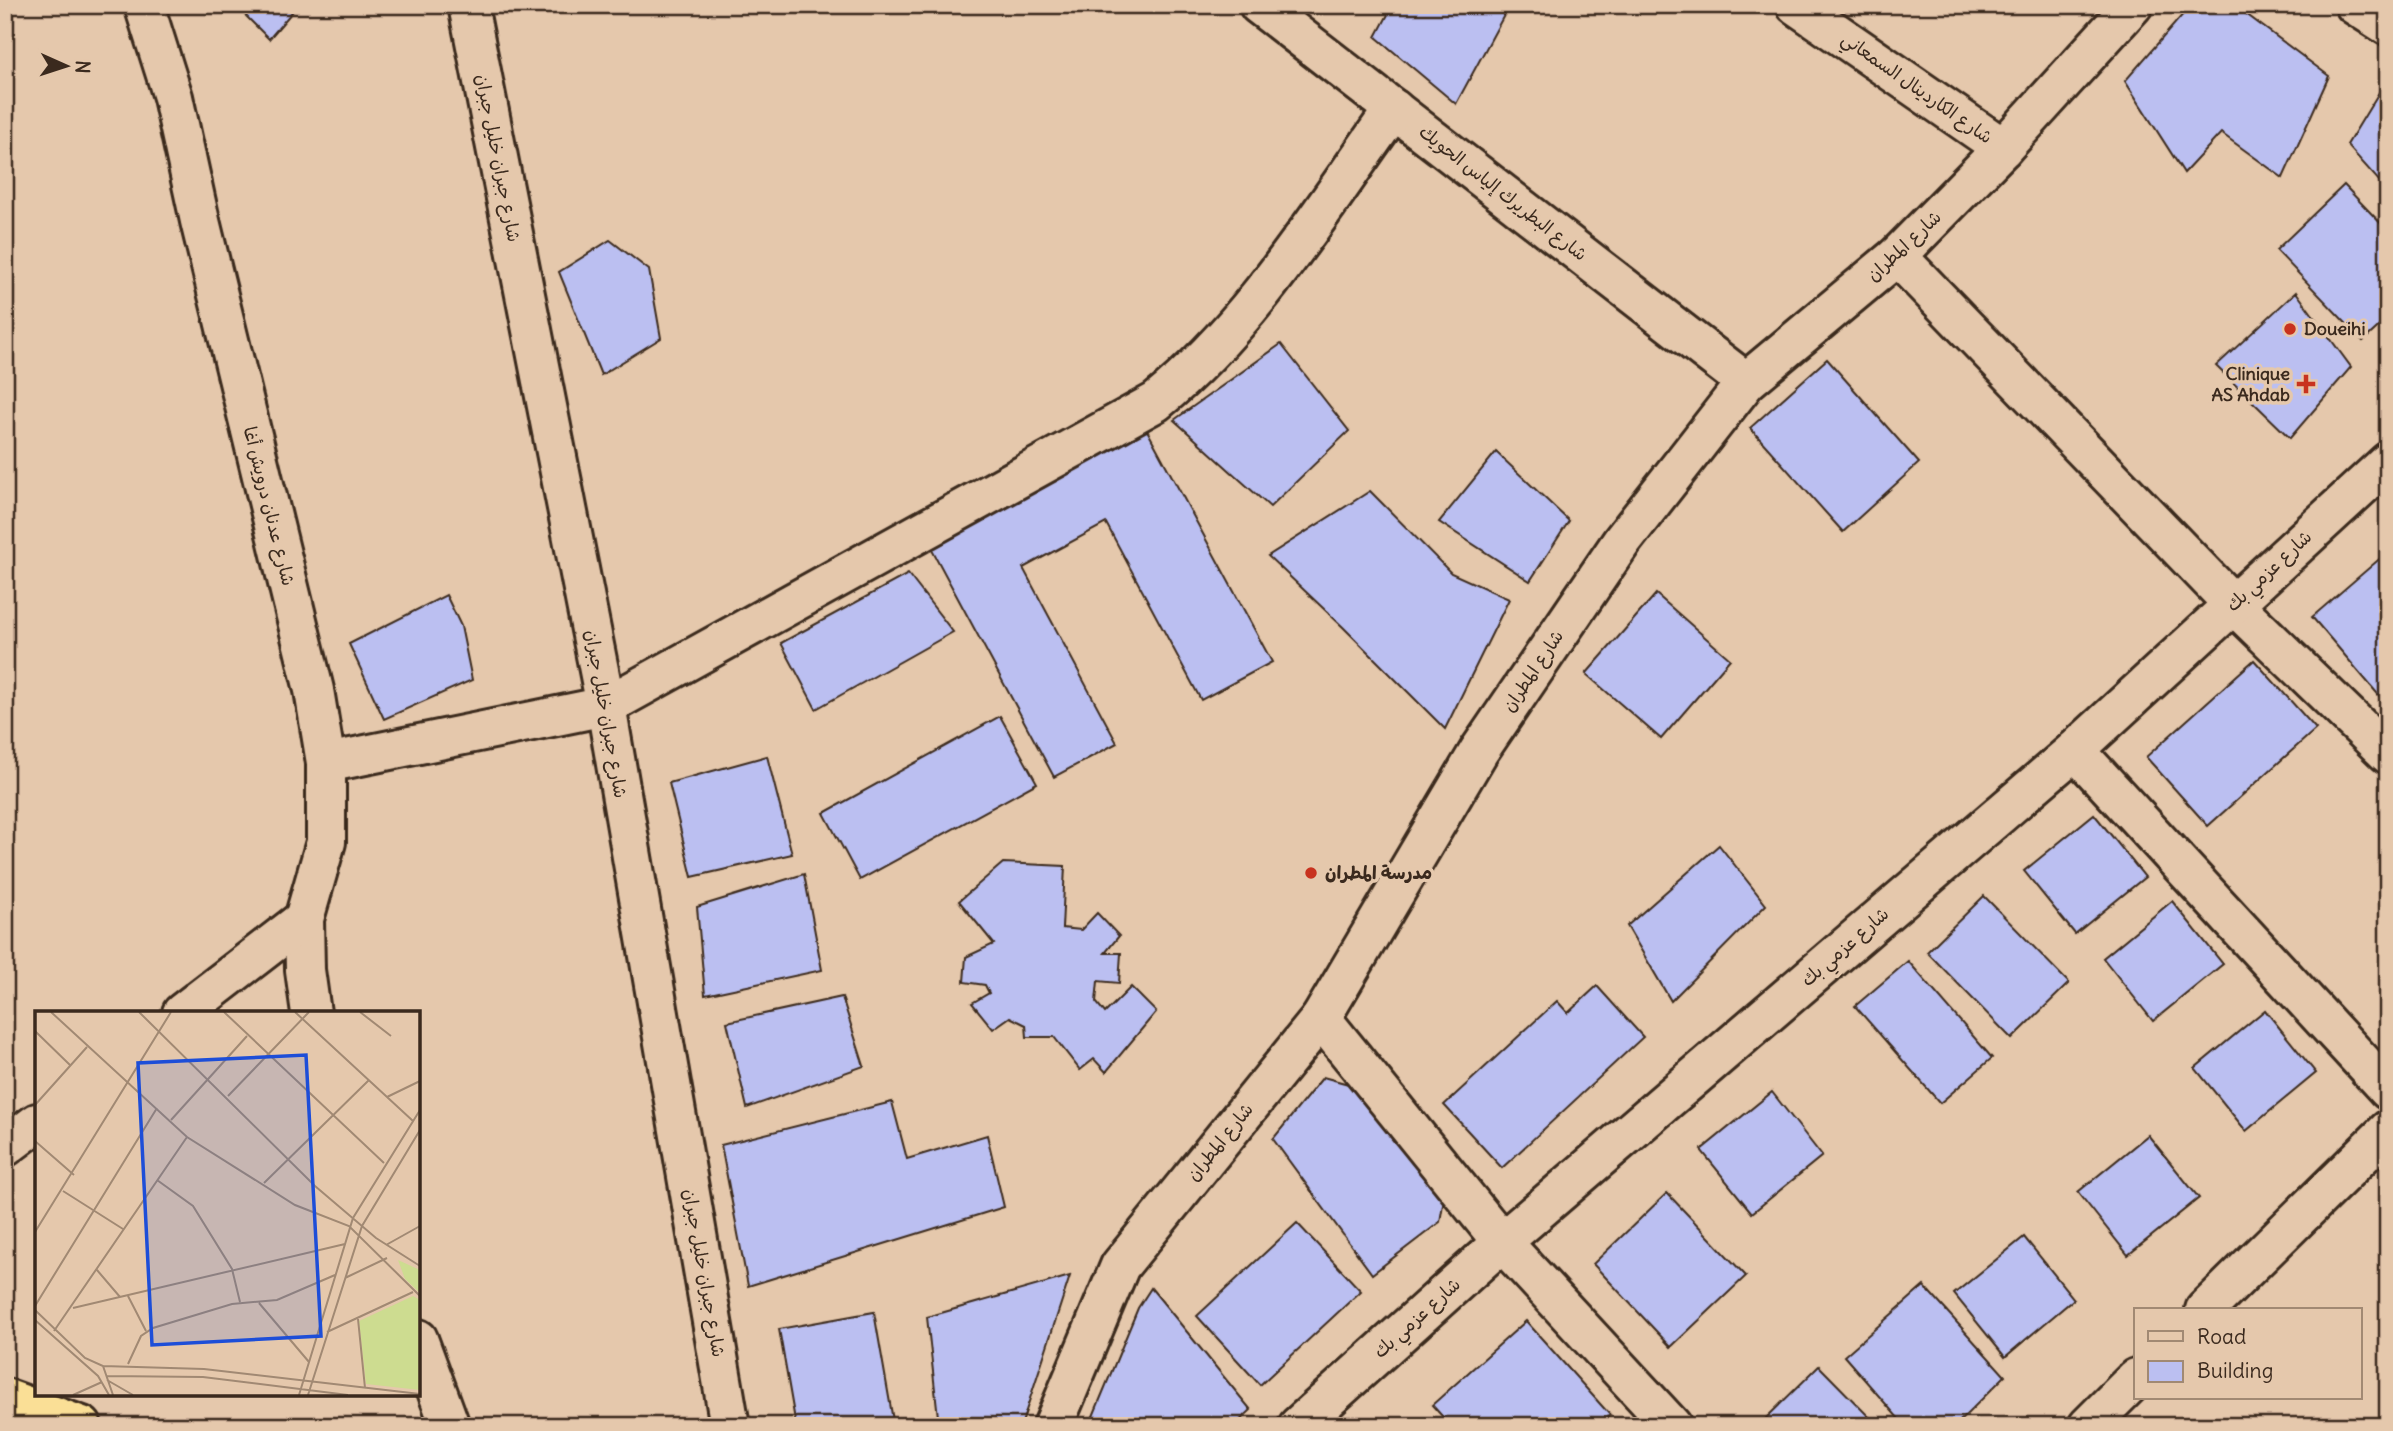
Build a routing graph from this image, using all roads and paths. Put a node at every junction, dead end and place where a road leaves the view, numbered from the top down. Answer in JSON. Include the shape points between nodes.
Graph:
{"nodes":[{"id":1,"x":144,"y":5,"type":"edge"},
{"id":2,"x":468,"y":5,"type":"edge"},
{"id":3,"x":1259,"y":5,"type":"edge"},
{"id":4,"x":1796,"y":5,"type":"edge"},
{"id":5,"x":2133,"y":5,"type":"edge"},
{"id":6,"x":2355,"y":5,"type":"edge"},
{"id":7,"x":2388,"y":26,"type":"edge"},
{"id":8,"x":1394,"y":109,"type":"junction"},
{"id":9,"x":2003,"y":148,"type":"junction"},
{"id":10,"x":1897,"y":256,"type":"junction"},
{"id":11,"x":1746,"y":382,"type":"junction"},
{"id":12,"x":2388,"y":462,"type":"edge"},
{"id":13,"x":2233,"y":604,"type":"junction"},
{"id":14,"x":606,"y":706,"type":"junction"},
{"id":15,"x":2075,"y":750,"type":"junction"},
{"id":16,"x":2388,"y":754,"type":"edge"},
{"id":17,"x":326,"y":763,"type":"junction"},
{"id":18,"x":304,"y":919,"type":"junction"},
{"id":19,"x":185,"y":1011,"type":"edge"},
{"id":20,"x":311,"y":1011,"type":"edge"},
{"id":21,"x":1321,"y":1018,"type":"junction"},
{"id":22,"x":2388,"y":1090,"type":"edge"},
{"id":23,"x":35,"y":1124,"type":"edge"},
{"id":24,"x":2388,"y":1130,"type":"edge"},
{"id":25,"x":5,"y":1147,"type":"edge"},
{"id":26,"x":1502,"y":1242,"type":"junction"},
{"id":27,"x":2207,"y":1308,"type":"edge"},
{"id":28,"x":420,"y":1344,"type":"edge"},
{"id":29,"x":2134,"y":1380,"type":"edge"},
{"id":30,"x":5,"y":1398,"type":"edge"},
{"id":31,"x":82,"y":1426,"type":"edge"},
{"id":32,"x":450,"y":1426,"type":"edge"},
{"id":33,"x":730,"y":1426,"type":"edge"},
{"id":34,"x":1053,"y":1426,"type":"edge"},
{"id":35,"x":1298,"y":1426,"type":"edge"},
{"id":36,"x":1672,"y":1426,"type":"edge"},
{"id":37,"x":2088,"y":1426,"type":"edge"}],
"edges":[{"from":1,"to":17,"type":"street","name":"شارع عدنان درويش أغا","via":[[173,97],[314,690]]},
{"from":2,"to":14,"type":"street","name":"شارع جبران خليل جبران"},
{"from":3,"to":8,"type":"street","name":"شارع البطريرك إلياس الحويك"},
{"from":4,"to":9,"type":"street","name":"شارع الكاردينال السمعاني"},
{"from":5,"to":9,"type":"street","name":"شارع المطران"},
{"from":6,"to":7,"type":"street"},
{"from":8,"to":11,"type":"street","name":"شارع البطريرك إلياس الحويك"},
{"from":8,"to":14,"type":"street","via":[[1270,284],[1186,377],[1156,402]]},
{"from":9,"to":10,"type":"street","name":"شارع المطران"},
{"from":10,"to":11,"type":"street","name":"شارع المطران"},
{"from":10,"to":13,"type":"street"},
{"from":11,"to":21,"type":"street","name":"شارع المطران","via":[[1622,541],[1479,751]]},
{"from":12,"to":13,"type":"street","name":"شارع عزمي بك"},
{"from":13,"to":15,"type":"street","name":"شارع عزمي بك"},
{"from":13,"to":16,"type":"street"},
{"from":14,"to":17,"type":"street"},
{"from":14,"to":33,"type":"street","name":"شارع جبران خليل جبران"},
{"from":15,"to":22,"type":"street"},
{"from":15,"to":26,"type":"street","name":"شارع عزمي بك"},
{"from":17,"to":18,"type":"street","name":"شارع عدنان درويش أغا","via":[[326,842]]},
{"from":18,"to":19,"type":"street"},
{"from":18,"to":20,"type":"street","name":"شارع عدنان درويش أغا"},
{"from":21,"to":26,"type":"street"},
{"from":21,"to":34,"type":"street","name":"شارع المطران","via":[[1119,1266]]},
{"from":23,"to":25,"type":"street"},
{"from":24,"to":27,"type":"street"},
{"from":26,"to":35,"type":"street","name":"شارع عزمي بك"},
{"from":26,"to":36,"type":"street"},
{"from":28,"to":32,"type":"street"},
{"from":29,"to":37,"type":"street"},
{"from":30,"to":31,"type":"highway"}]}
